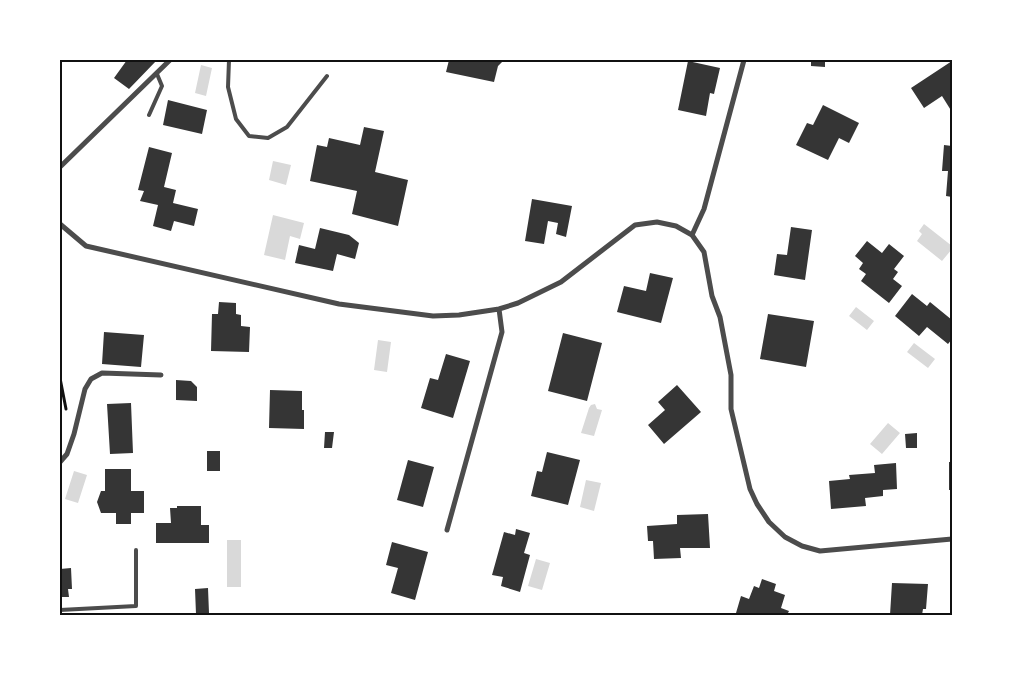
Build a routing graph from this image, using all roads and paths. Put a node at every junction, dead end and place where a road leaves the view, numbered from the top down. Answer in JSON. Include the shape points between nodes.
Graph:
{"nodes":[{"id":1,"x":170,"y":60,"type":"edge"},
{"id":2,"x":229,"y":60,"type":"edge"},
{"id":3,"x":744,"y":60,"type":"edge"},
{"id":4,"x":157,"y":74,"type":"junction"},
{"id":5,"x":327,"y":76,"type":"dead end"},
{"id":6,"x":149,"y":115,"type":"dead end"},
{"id":7,"x":60,"y":167,"type":"edge"},
{"id":8,"x":60,"y":224,"type":"edge"},
{"id":9,"x":692,"y":235,"type":"junction"},
{"id":10,"x":499,"y":310,"type":"junction"},
{"id":11,"x":162,"y":375,"type":"dead end"},
{"id":12,"x":60,"y":462,"type":"edge"},
{"id":13,"x":447,"y":530,"type":"dead end"},
{"id":14,"x":952,"y":539,"type":"edge"},
{"id":15,"x":136,"y":550,"type":"dead end"},
{"id":16,"x":60,"y":610,"type":"edge"}],
"edges":[{"from":1,"to":4,"type":"street"},
{"from":2,"to":5,"type":"lane","via":[[228,87],[236,119],[249,136],[268,138],[287,127]]},
{"from":3,"to":9,"type":"street","via":[[704,209]]},
{"from":4,"to":6,"type":"lane","via":[[162,86]]},
{"from":4,"to":7,"type":"street"},
{"from":8,"to":10,"type":"street","via":[[86,246],[339,304],[433,316]]},
{"from":9,"to":10,"type":"street","via":[[676,226],[658,222],[635,225],[561,282]]},
{"from":9,"to":14,"type":"street","via":[[704,252],[712,296],[720,317],[731,375],[731,409],[750,489],[769,522],[785,538],[820,551]]},
{"from":10,"to":13,"type":"street","via":[[502,332]]},
{"from":11,"to":12,"type":"street","via":[[102,373],[91,379],[85,389],[74,434]]},
{"from":15,"to":16,"type":"lane","via":[[136,606]]}]}
